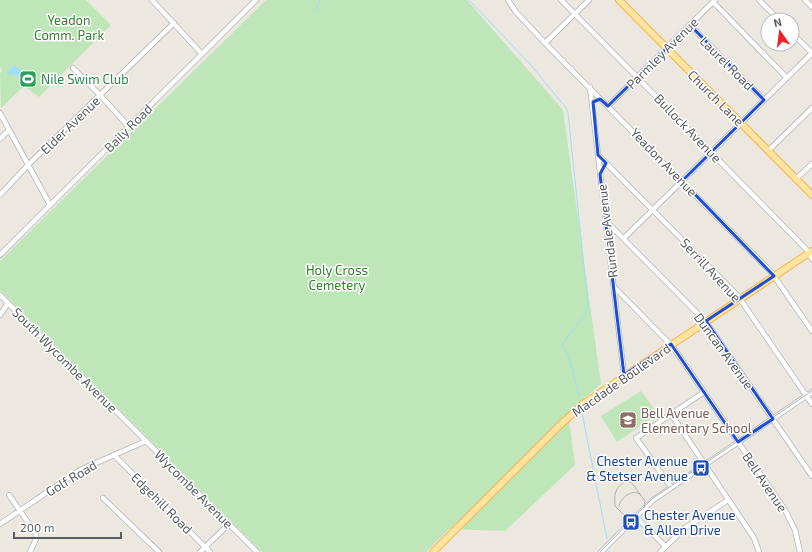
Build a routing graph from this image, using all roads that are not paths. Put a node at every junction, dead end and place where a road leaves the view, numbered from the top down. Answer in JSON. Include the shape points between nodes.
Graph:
{"nodes":[{"id":1,"x":152,"y":0,"type":"edge"},
{"id":2,"x":256,"y":0,"type":"edge"},
{"id":3,"x":561,"y":0,"type":"edge"},
{"id":4,"x":589,"y":0,"type":"edge"},
{"id":5,"x":620,"y":0,"type":"edge"},
{"id":6,"x":759,"y":0,"type":"edge"},
{"id":7,"x":805,"y":0,"type":"edge"},
{"id":8,"x":509,"y":1,"type":"edge"},
{"id":9,"x":714,"y":1,"type":"edge"},
{"id":10,"x":812,"y":7,"type":"edge"},
{"id":11,"x":771,"y":12,"type":"edge"},
{"id":12,"x":574,"y":14,"type":"junction"},
{"id":13,"x":174,"y":23,"type":"junction"},
{"id":14,"x":690,"y":25,"type":"junction"},
{"id":15,"x":800,"y":41,"type":"edge"},
{"id":16,"x":545,"y":42,"type":"junction"},
{"id":17,"x":667,"y":48,"type":"junction"},
{"id":18,"x":812,"y":53,"type":"edge"},
{"id":19,"x":202,"y":54,"type":"junction"},
{"id":20,"x":73,"y":68,"type":"dead end"},
{"id":21,"x":638,"y":77,"type":"junction"},
{"id":22,"x":787,"y":78,"type":"junction"},
{"id":23,"x":590,"y":87,"type":"junction"},
{"id":24,"x":101,"y":96,"type":"junction"},
{"id":25,"x":603,"y":100,"type":"junction"},
{"id":26,"x":764,"y":100,"type":"junction"},
{"id":27,"x":592,"y":105,"type":"junction"},
{"id":28,"x":608,"y":106,"type":"junction"},
{"id":29,"x":812,"y":110,"type":"edge"},
{"id":30,"x":0,"y":113,"type":"edge"},
{"id":31,"x":741,"y":123,"type":"junction"},
{"id":32,"x":129,"y":127,"type":"junction"},
{"id":33,"x":9,"y":130,"type":"junction"},
{"id":34,"x":0,"y":139,"type":"edge"},
{"id":35,"x":768,"y":151,"type":"junction"},
{"id":36,"x":711,"y":152,"type":"junction"},
{"id":37,"x":598,"y":155,"type":"junction"},
{"id":38,"x":812,"y":164,"type":"edge"},
{"id":39,"x":28,"y":165,"type":"junction"},
{"id":40,"x":610,"y":167,"type":"junction"},
{"id":41,"x":600,"y":174,"type":"junction"},
{"id":42,"x":796,"y":179,"type":"junction"},
{"id":43,"x":682,"y":181,"type":"junction"},
{"id":44,"x":0,"y":195,"type":"edge"},
{"id":45,"x":812,"y":195,"type":"edge"},
{"id":46,"x":50,"y":205,"type":"junction"},
{"id":47,"x":653,"y":210,"type":"junction"},
{"id":48,"x":606,"y":221,"type":"junction"},
{"id":49,"x":624,"y":238,"type":"junction"},
{"id":50,"x":811,"y":254,"type":"edge"},
{"id":51,"x":0,"y":255,"type":"edge"},
{"id":52,"x":774,"y":276,"type":"junction"},
{"id":53,"x":614,"y":287,"type":"junction"},
{"id":54,"x":0,"y":295,"type":"edge"},
{"id":55,"x":740,"y":299,"type":"junction"},
{"id":56,"x":8,"y":303,"type":"junction"},
{"id":57,"x":0,"y":315,"type":"edge"},
{"id":58,"x":706,"y":322,"type":"junction"},
{"id":59,"x":812,"y":331,"type":"edge"},
{"id":60,"x":671,"y":344,"type":"junction"},
{"id":61,"x":624,"y":376,"type":"junction"},
{"id":62,"x":704,"y":392,"type":"junction"},
{"id":63,"x":812,"y":392,"type":"edge"},
{"id":64,"x":807,"y":396,"type":"junction"},
{"id":65,"x":812,"y":404,"type":"edge"},
{"id":66,"x":671,"y":414,"type":"junction"},
{"id":67,"x":773,"y":419,"type":"junction"},
{"id":68,"x":131,"y":426,"type":"joint"},
{"id":69,"x":146,"y":441,"type":"junction"},
{"id":70,"x":738,"y":442,"type":"junction"},
{"id":71,"x":114,"y":454,"type":"junction"},
{"id":72,"x":704,"y":465,"type":"junction"},
{"id":73,"x":812,"y":476,"type":"edge"},
{"id":74,"x":671,"y":487,"type":"junction"},
{"id":75,"x":9,"y":495,"type":"dead end"},
{"id":76,"x":103,"y":498,"type":"dead end"},
{"id":77,"x":728,"y":500,"type":"junction"},
{"id":78,"x":20,"y":510,"type":"junction"},
{"id":79,"x":635,"y":516,"type":"junction"},
{"id":80,"x":0,"y":524,"type":"edge"},
{"id":81,"x":229,"y":524,"type":"junction"},
{"id":82,"x":665,"y":546,"type":"junction"},
{"id":83,"x":205,"y":547,"type":"junction"},
{"id":84,"x":30,"y":552,"type":"edge"},
{"id":85,"x":159,"y":552,"type":"edge"},
{"id":86,"x":200,"y":552,"type":"edge"},
{"id":87,"x":210,"y":552,"type":"edge"},
{"id":88,"x":257,"y":552,"type":"edge"},
{"id":89,"x":433,"y":552,"type":"edge"},
{"id":90,"x":601,"y":552,"type":"edge"},
{"id":91,"x":660,"y":552,"type":"edge"},
{"id":92,"x":759,"y":552,"type":"edge"},
{"id":93,"x":800,"y":552,"type":"edge"}],
"edges":[{"from":1,"to":13,"type":"street"},
{"from":2,"to":19,"type":"street","name":"Baily Road"},
{"from":3,"to":12,"type":"street","name":"Bullock Avenue"},
{"from":4,"to":12,"type":"street"},
{"from":5,"to":17,"type":"main road","name":"Church Lane"},
{"from":6,"to":11,"type":"street"},
{"from":7,"to":10,"type":"street"},
{"from":8,"to":16,"type":"street","name":"Yeadon Avenue"},
{"from":9,"to":14,"type":"street","name":"Parmley Avenue"},
{"from":9,"to":22,"type":"street"},
{"from":12,"to":16,"type":"street"},
{"from":12,"to":21,"type":"street","name":"Bullock Avenue"},
{"from":13,"to":19,"type":"street"},
{"from":13,"to":24,"type":"street","name":"Elder Avenue"},
{"from":14,"to":17,"type":"street","name":"Parmley Avenue"},
{"from":14,"to":26,"type":"street","name":"Laurel Road"},
{"from":15,"to":18,"type":"street"},
{"from":16,"to":23,"type":"street","name":"Yeadon Avenue"},
{"from":17,"to":21,"type":"street","name":"Parmley Avenue"},
{"from":17,"to":31,"type":"main road","name":"Church Lane"},
{"from":18,"to":22,"type":"street"},
{"from":19,"to":32,"type":"street","name":"Baily Road"},
{"from":20,"to":24,"type":"street"},
{"from":21,"to":28,"type":"street","name":"Parmley Avenue"},
{"from":21,"to":36,"type":"street","name":"Bullock Avenue"},
{"from":22,"to":26,"type":"street"},
{"from":23,"to":25,"type":"street","name":"Yeadon Avenue"},
{"from":23,"to":27,"type":"street","name":"Rundale Avenue"},
{"from":24,"to":32,"type":"street"},
{"from":24,"to":39,"type":"street","name":"Elder Avenue"},
{"from":25,"to":27,"type":"street","via":[[596,99]]},
{"from":25,"to":28,"type":"street","name":"Yeadon Avenue"},
{"from":26,"to":31,"type":"street"},
{"from":27,"to":37,"type":"street","name":"Rundale Avenue"},
{"from":28,"to":43,"type":"street","name":"Yeadon Avenue"},
{"from":29,"to":35,"type":"street"},
{"from":30,"to":33,"type":"street"},
{"from":31,"to":35,"type":"main road","name":"Church Lane"},
{"from":31,"to":36,"type":"street"},
{"from":32,"to":46,"type":"street","name":"Baily Road"},
{"from":33,"to":34,"type":"street"},
{"from":33,"to":39,"type":"street"},
{"from":35,"to":42,"type":"main road","name":"Church Lane"},
{"from":36,"to":43,"type":"street"},
{"from":36,"to":50,"type":"street","name":"Bullock Avenue"},
{"from":37,"to":40,"type":"street","name":"Serrill Avenue"},
{"from":37,"to":41,"type":"street","name":"Rundale Avenue"},
{"from":38,"to":42,"type":"street"},
{"from":39,"to":44,"type":"street","name":"Elder Avenue"},
{"from":39,"to":46,"type":"street"},
{"from":40,"to":41,"type":"street","via":[[604,167]]},
{"from":40,"to":47,"type":"street","name":"Serrill Avenue"},
{"from":41,"to":48,"type":"street","name":"Rundale Avenue"},
{"from":42,"to":45,"type":"main road","name":"Church Lane"},
{"from":43,"to":47,"type":"street"},
{"from":43,"to":52,"type":"street","name":"Yeadon Avenue"},
{"from":46,"to":51,"type":"street","name":"Baily Road"},
{"from":47,"to":49,"type":"street"},
{"from":47,"to":55,"type":"street","name":"Serrill Avenue"},
{"from":48,"to":49,"type":"street","name":"Duncan Avenue"},
{"from":48,"to":53,"type":"street","name":"Rundale Avenue"},
{"from":49,"to":58,"type":"street","name":"Duncan Avenue"},
{"from":50,"to":52,"type":"main road","name":"Macdade Boulevard"},
{"from":52,"to":55,"type":"main road","name":"Macdade Boulevard"},
{"from":52,"to":59,"type":"street","name":"Yeadon Avenue"},
{"from":53,"to":60,"type":"street","name":"Bell Avenue"},
{"from":53,"to":61,"type":"street","name":"Rundale Avenue"},
{"from":54,"to":56,"type":"street","name":"South Wycombe Avenue"},
{"from":55,"to":58,"type":"main road","name":"Macdade Boulevard"},
{"from":55,"to":64,"type":"street","name":"Serrill Avenue"},
{"from":56,"to":57,"type":"street"},
{"from":56,"to":68,"type":"street","name":"South Wycombe Avenue"},
{"from":58,"to":60,"type":"main road","name":"Macdade Boulevard"},
{"from":58,"to":67,"type":"street","name":"Duncan Avenue"},
{"from":60,"to":61,"type":"main road","name":"Macdade Boulevard"},
{"from":60,"to":62,"type":"street","name":"Bell Avenue"},
{"from":61,"to":89,"type":"main road","name":"Macdade Boulevard","via":[[590,398],[571,415]]},
{"from":62,"to":66,"type":"street"},
{"from":62,"to":70,"type":"street","name":"Bell Avenue"},
{"from":63,"to":64,"type":"street"},
{"from":64,"to":65,"type":"street","name":"Serrill Avenue"},
{"from":64,"to":67,"type":"street"},
{"from":66,"to":72,"type":"street"},
{"from":66,"to":74,"type":"street","via":[[636,438]]},
{"from":67,"to":70,"type":"street"},
{"from":67,"to":73,"type":"street","name":"Duncan Avenue"},
{"from":68,"to":69,"type":"street","name":"Wycombe Avenue"},
{"from":69,"to":71,"type":"street","name":"Golf Road"},
{"from":69,"to":81,"type":"street","name":"Wycombe Avenue"},
{"from":70,"to":72,"type":"street"},
{"from":70,"to":93,"type":"street","name":"Bell Avenue","via":[[790,518]]},
{"from":71,"to":78,"type":"street","name":"Golf Road","via":[[74,473]]},
{"from":71,"to":83,"type":"street","name":"Edgehill Road"},
{"from":72,"to":74,"type":"street"},
{"from":72,"to":77,"type":"street"},
{"from":74,"to":79,"type":"street","via":[[649,502]]},
{"from":75,"to":78,"type":"street"},
{"from":76,"to":85,"type":"street"},
{"from":77,"to":82,"type":"street","via":[[685,528]]},
{"from":77,"to":92,"type":"street","via":[[754,538]]},
{"from":78,"to":80,"type":"street","name":"Golf Road"},
{"from":78,"to":84,"type":"street","via":[[36,534]]},
{"from":79,"to":82,"type":"street"},
{"from":79,"to":90,"type":"street"},
{"from":81,"to":83,"type":"street"},
{"from":81,"to":88,"type":"street","name":"Wycombe Avenue"},
{"from":82,"to":91,"type":"street"},
{"from":83,"to":86,"type":"street"},
{"from":83,"to":87,"type":"street","name":"Edgehill Road"}]}
